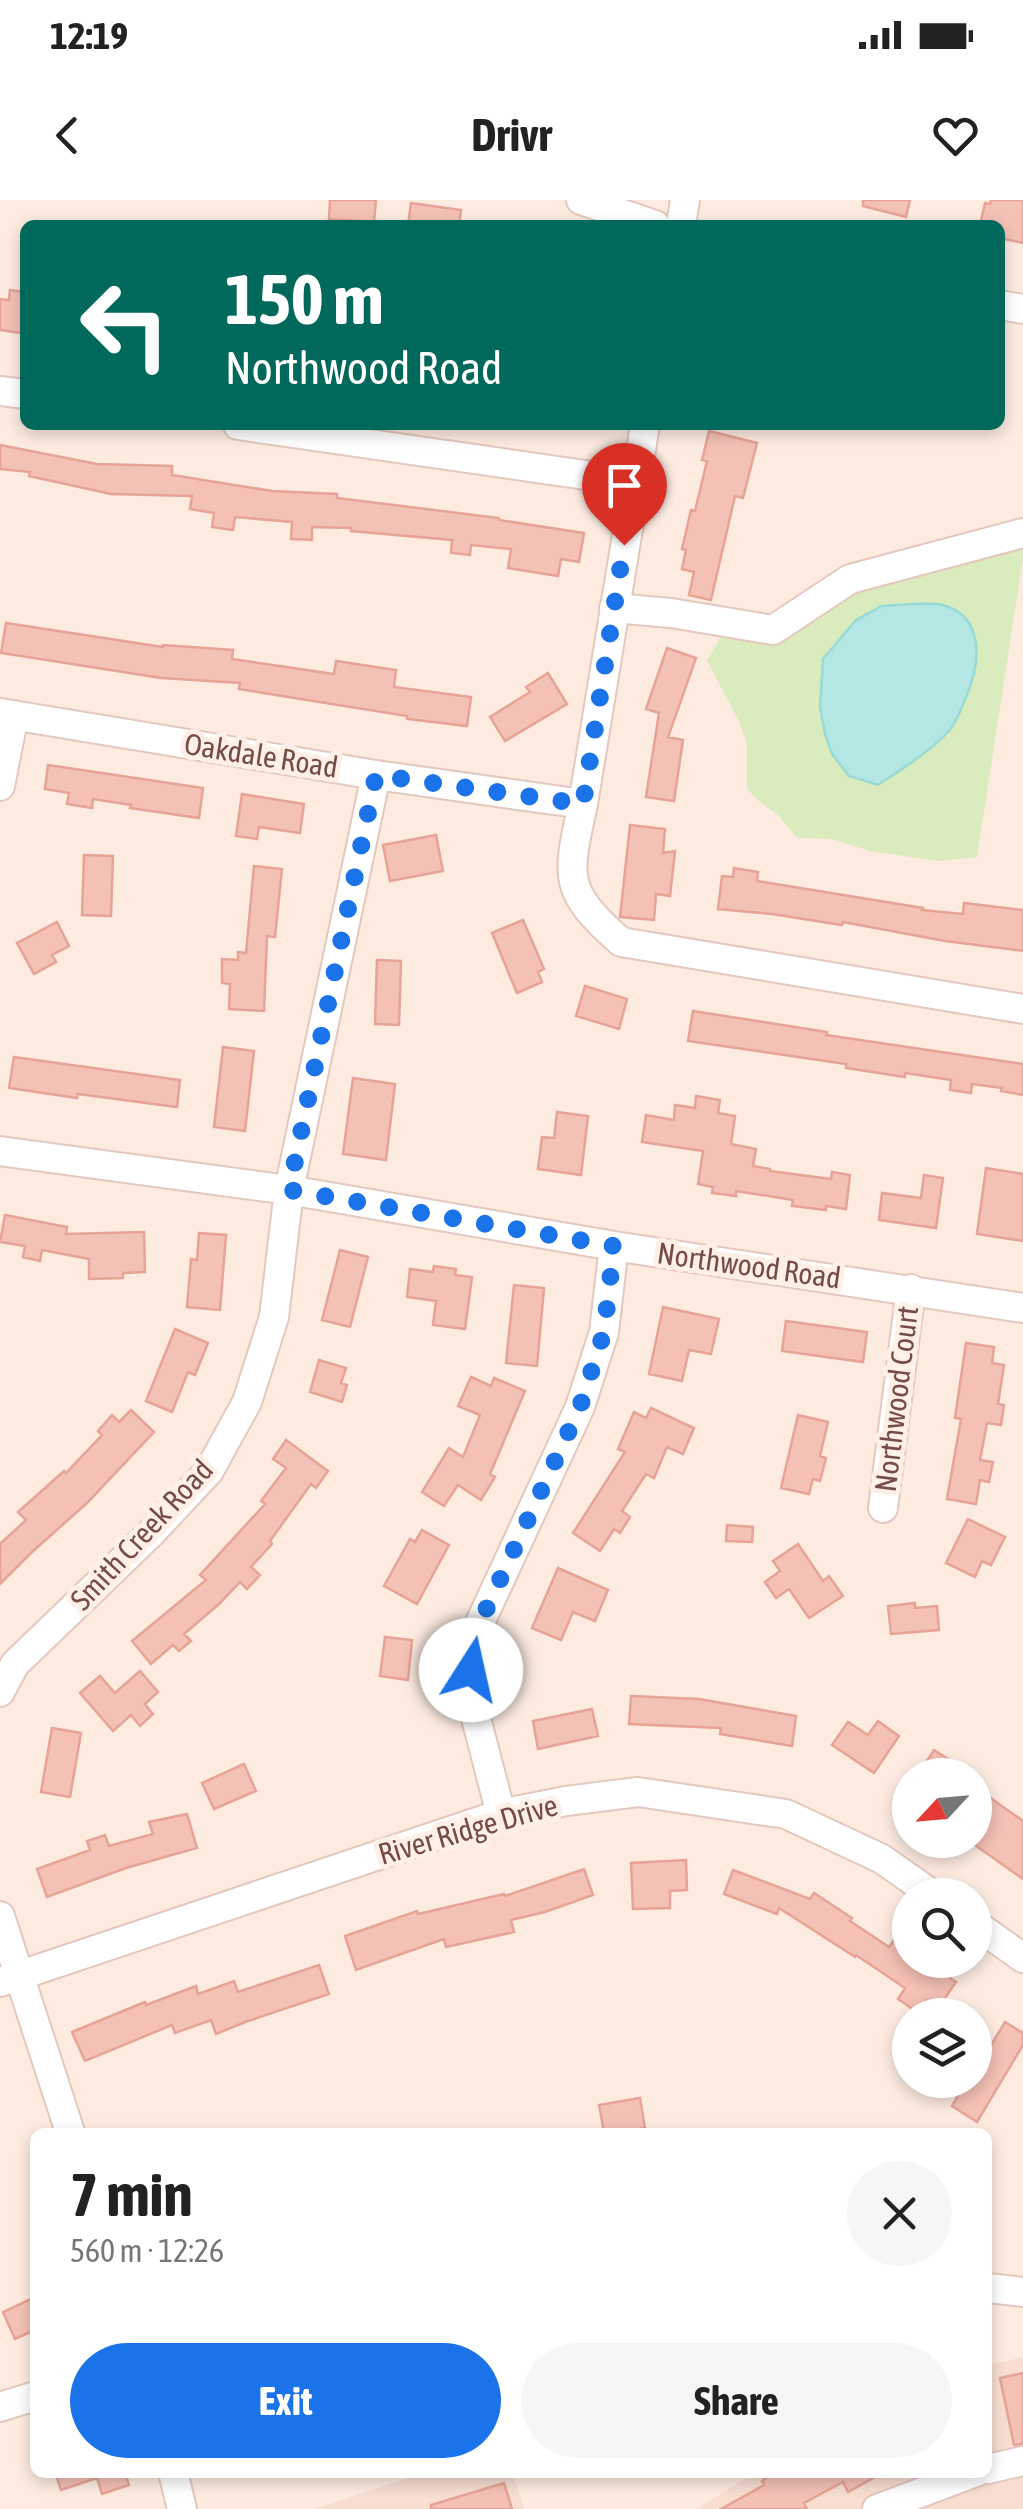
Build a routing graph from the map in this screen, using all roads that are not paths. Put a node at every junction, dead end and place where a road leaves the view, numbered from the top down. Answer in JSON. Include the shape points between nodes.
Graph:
{"nodes":[{"id":1,"x":581,"y":200,"type":"edge"},
{"id":2,"x":640,"y":220,"type":"edge"},
{"id":3,"x":273,"y":430,"type":"edge"},
{"id":4,"x":644,"y":430,"type":"edge"},
{"id":5,"x":634,"y":482,"type":"junction"},
{"id":6,"x":1023,"y":533,"type":"edge"},
{"id":7,"x":614,"y":608,"type":"junction"},
{"id":8,"x":7,"y":714,"type":"edge"},
{"id":9,"x":376,"y":775,"type":"junction"},
{"id":10,"x":0,"y":786,"type":"edge"},
{"id":11,"x":583,"y":804,"type":"junction"},
{"id":12,"x":1023,"y":1009,"type":"edge"},
{"id":13,"x":0,"y":1151,"type":"edge"},
{"id":14,"x":289,"y":1190,"type":"junction"},
{"id":15,"x":614,"y":1246,"type":"junction"},
{"id":16,"x":911,"y":1289,"type":"junction"},
{"id":17,"x":1023,"y":1308,"type":"edge"},
{"id":18,"x":883,"y":1508,"type":"dead end"},
{"id":19,"x":0,"y":1692,"type":"edge"},
{"id":20,"x":501,"y":1814,"type":"junction"},
{"id":21,"x":909,"y":1878,"type":"edge"},
{"id":22,"x":0,"y":1916,"type":"edge"},
{"id":23,"x":992,"y":1936,"type":"edge"},
{"id":24,"x":1023,"y":1958,"type":"edge"},
{"id":25,"x":10,"y":1980,"type":"edge"},
{"id":26,"x":68,"y":2128,"type":"edge"},
{"id":27,"x":992,"y":2288,"type":"edge"},
{"id":28,"x":1023,"y":2292,"type":"edge"},
{"id":29,"x":30,"y":2398,"type":"edge"},
{"id":30,"x":0,"y":2407,"type":"edge"},
{"id":31,"x":1023,"y":2462,"type":"edge"},
{"id":32,"x":992,"y":2468,"type":"edge"},
{"id":33,"x":174,"y":2478,"type":"edge"},
{"id":34,"x":960,"y":2478,"type":"edge"},
{"id":35,"x":182,"y":2509,"type":"edge"},
{"id":36,"x":876,"y":2509,"type":"edge"}],
"edges":[{"from":1,"to":2,"type":"street"},
{"from":3,"to":5,"type":"street"},
{"from":4,"to":5,"type":"street"},
{"from":5,"to":7,"type":"street"},
{"from":6,"to":7,"type":"street","via":[[850,579],[773,630]]},
{"from":7,"to":11,"type":"street"},
{"from":8,"to":9,"type":"street","name":"Oakdale Road"},
{"from":8,"to":10,"type":"street"},
{"from":9,"to":11,"type":"street","name":"Oakdale Road"},
{"from":9,"to":14,"type":"street","name":"Smith Creek Road"},
{"from":11,"to":12,"type":"street","via":[[571,860],[576,892],[621,942]]},
{"from":13,"to":14,"type":"street","name":"Northwood Road"},
{"from":14,"to":15,"type":"street","name":"Northwood Road"},
{"from":14,"to":19,"type":"street","name":"Smith Creek Road","via":[[274,1317],[247,1402],[209,1471],[16,1664]]},
{"from":15,"to":16,"type":"street","name":"Northwood Road"},
{"from":15,"to":20,"type":"street","via":[[604,1332],[580,1407],[472,1640],[471,1699]]},
{"from":16,"to":17,"type":"street","name":"Northwood Road"},
{"from":16,"to":18,"type":"street","name":"Northwood Court"},
{"from":20,"to":21,"type":"street","name":"River Ridge Drive","via":[[638,1792],[786,1814]]},
{"from":20,"to":25,"type":"street","name":"River Ridge Drive"},
{"from":22,"to":25,"type":"street"},
{"from":23,"to":24,"type":"street"},
{"from":25,"to":26,"type":"street"},
{"from":27,"to":28,"type":"street"},
{"from":29,"to":30,"type":"street"},
{"from":31,"to":32,"type":"street"},
{"from":33,"to":35,"type":"street"},
{"from":34,"to":36,"type":"street"}]}
